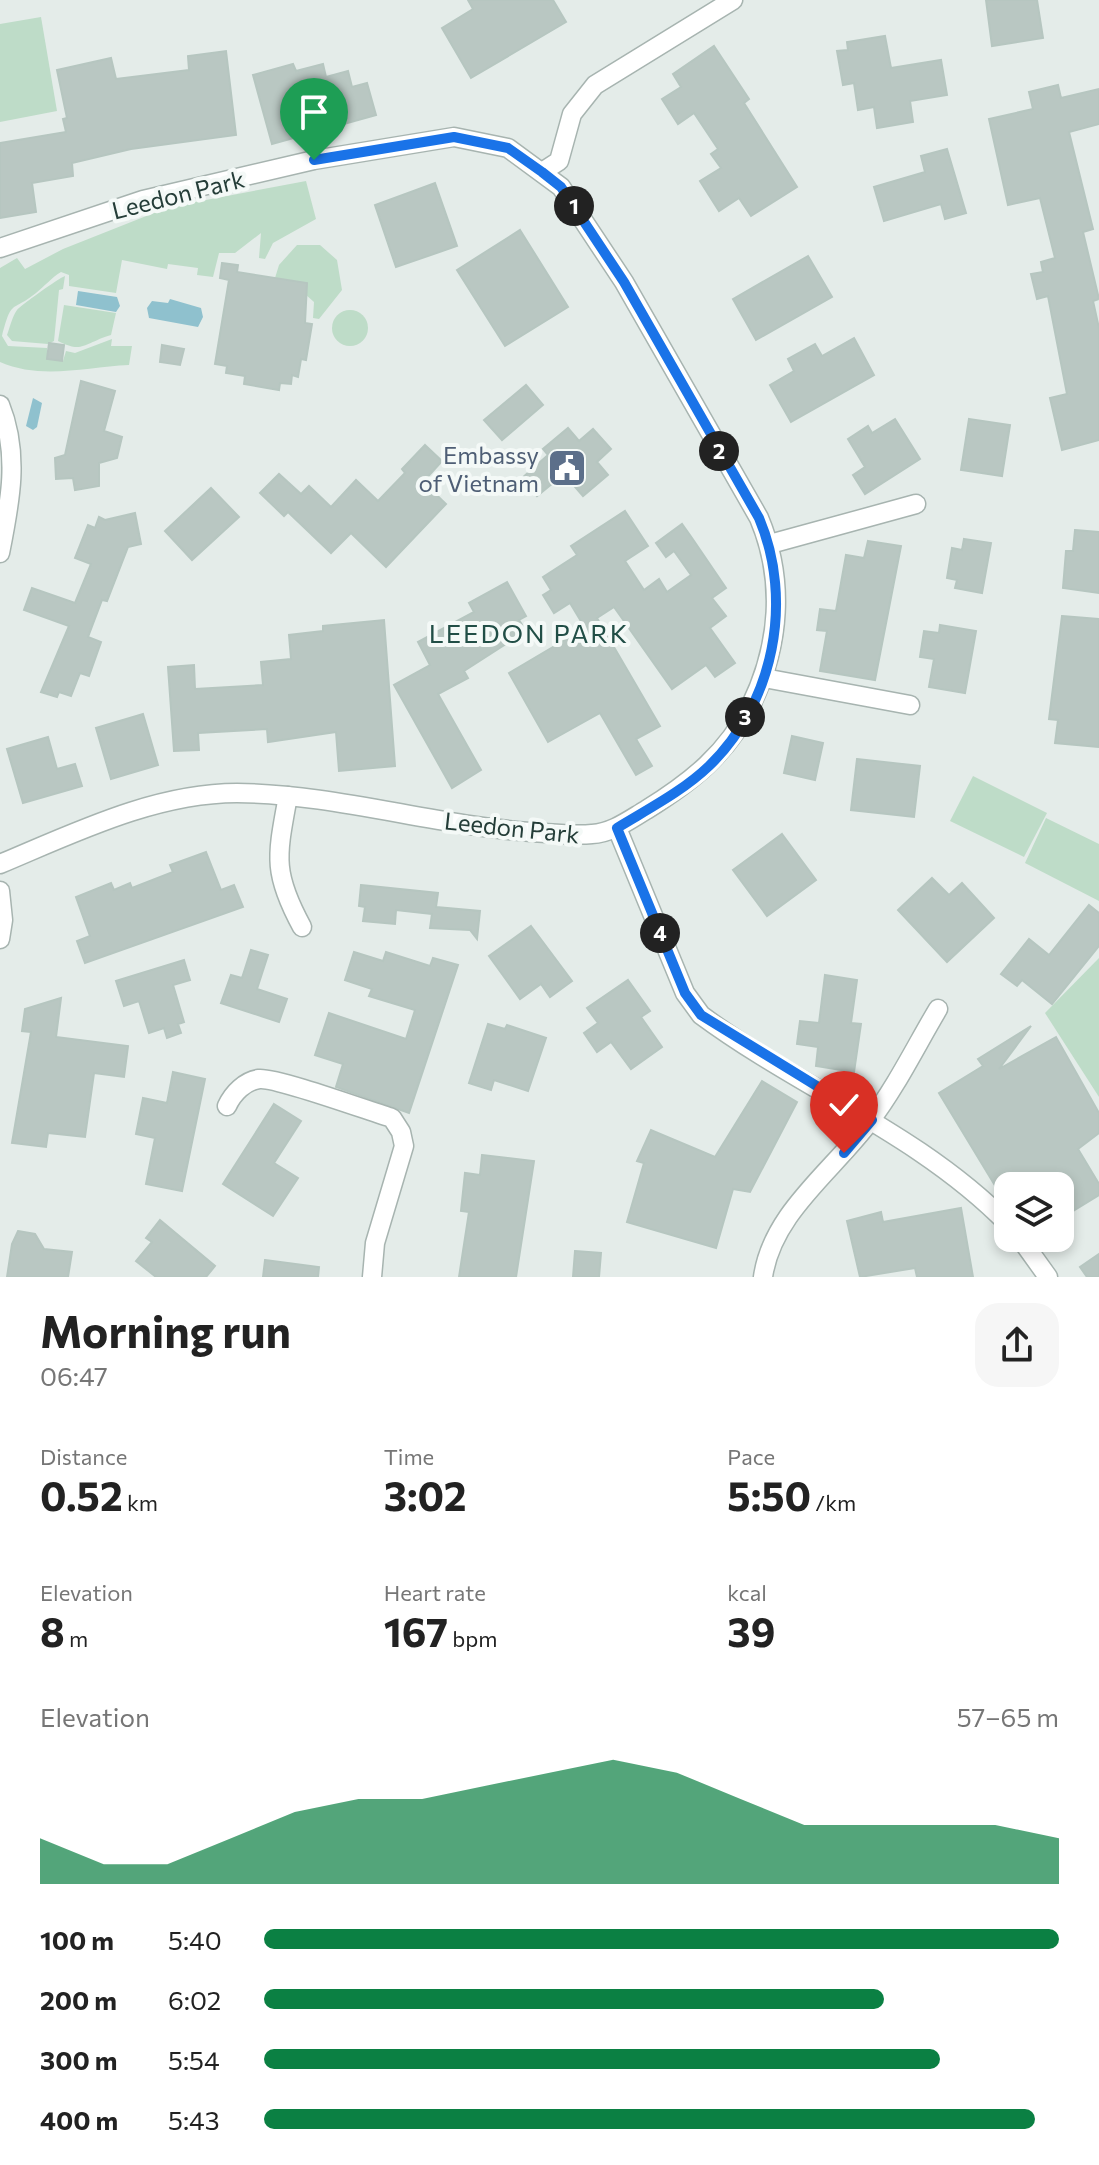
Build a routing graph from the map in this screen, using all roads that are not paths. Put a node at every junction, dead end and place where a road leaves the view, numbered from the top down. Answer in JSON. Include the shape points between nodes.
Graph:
{"nodes":[{"id":1,"x":733,"y":0,"type":"edge"},
{"id":2,"x":542,"y":172,"type":"junction"},
{"id":3,"x":0,"y":248,"type":"edge"},
{"id":4,"x":0,"y":405,"type":"edge"},
{"id":5,"x":916,"y":504,"type":"dead end"},
{"id":6,"x":770,"y":544,"type":"junction"},
{"id":7,"x":0,"y":553,"type":"edge"},
{"id":8,"x":764,"y":678,"type":"junction"},
{"id":9,"x":910,"y":705,"type":"dead end"},
{"id":10,"x":288,"y":796,"type":"junction"},
{"id":11,"x":617,"y":828,"type":"junction"},
{"id":12,"x":0,"y":864,"type":"edge"},
{"id":13,"x":0,"y":891,"type":"edge"},
{"id":14,"x":302,"y":927,"type":"dead end"},
{"id":15,"x":0,"y":939,"type":"edge"},
{"id":16,"x":938,"y":1009,"type":"dead end"},
{"id":17,"x":227,"y":1106,"type":"dead end"},
{"id":18,"x":872,"y":1120,"type":"junction"},
{"id":19,"x":994,"y":1210,"type":"edge"},
{"id":20,"x":1030,"y":1252,"type":"edge"},
{"id":21,"x":372,"y":1277,"type":"edge"},
{"id":22,"x":763,"y":1277,"type":"edge"},
{"id":23,"x":1048,"y":1277,"type":"edge"}],
"edges":[{"from":1,"to":2,"type":"street","via":[[595,85],[572,114],[559,161]]},
{"from":2,"to":3,"type":"street","name":"Leedon Park","via":[[508,148],[454,137],[314,160],[143,200]]},
{"from":2,"to":6,"type":"street","name":"Leedon Park","via":[[561,187],[624,282]]},
{"from":4,"to":7,"type":"street","via":[[14,487]]},
{"from":5,"to":6,"type":"street"},
{"from":6,"to":8,"type":"street","name":"Leedon Park","via":[[776,606],[774,646]]},
{"from":8,"to":9,"type":"street"},
{"from":8,"to":11,"type":"street","name":"Leedon Park","via":[[739,730],[708,766]]},
{"from":10,"to":11,"type":"street","name":"Leedon Park","via":[[492,829],[593,835]]},
{"from":10,"to":12,"type":"street","name":"Leedon Park","via":[[234,793],[178,800],[124,814]]},
{"from":10,"to":14,"type":"street","via":[[278,873]]},
{"from":11,"to":18,"type":"street","via":[[685,993],[701,1015]]},
{"from":13,"to":15,"type":"street"},
{"from":16,"to":18,"type":"street"},
{"from":17,"to":21,"type":"street","via":[[245,1085],[268,1079],[392,1118],[404,1146],[375,1243]]},
{"from":18,"to":19,"type":"street","via":[[976,1191]]},
{"from":18,"to":22,"type":"street","via":[[792,1210],[766,1253]]},
{"from":20,"to":23,"type":"street"}]}
